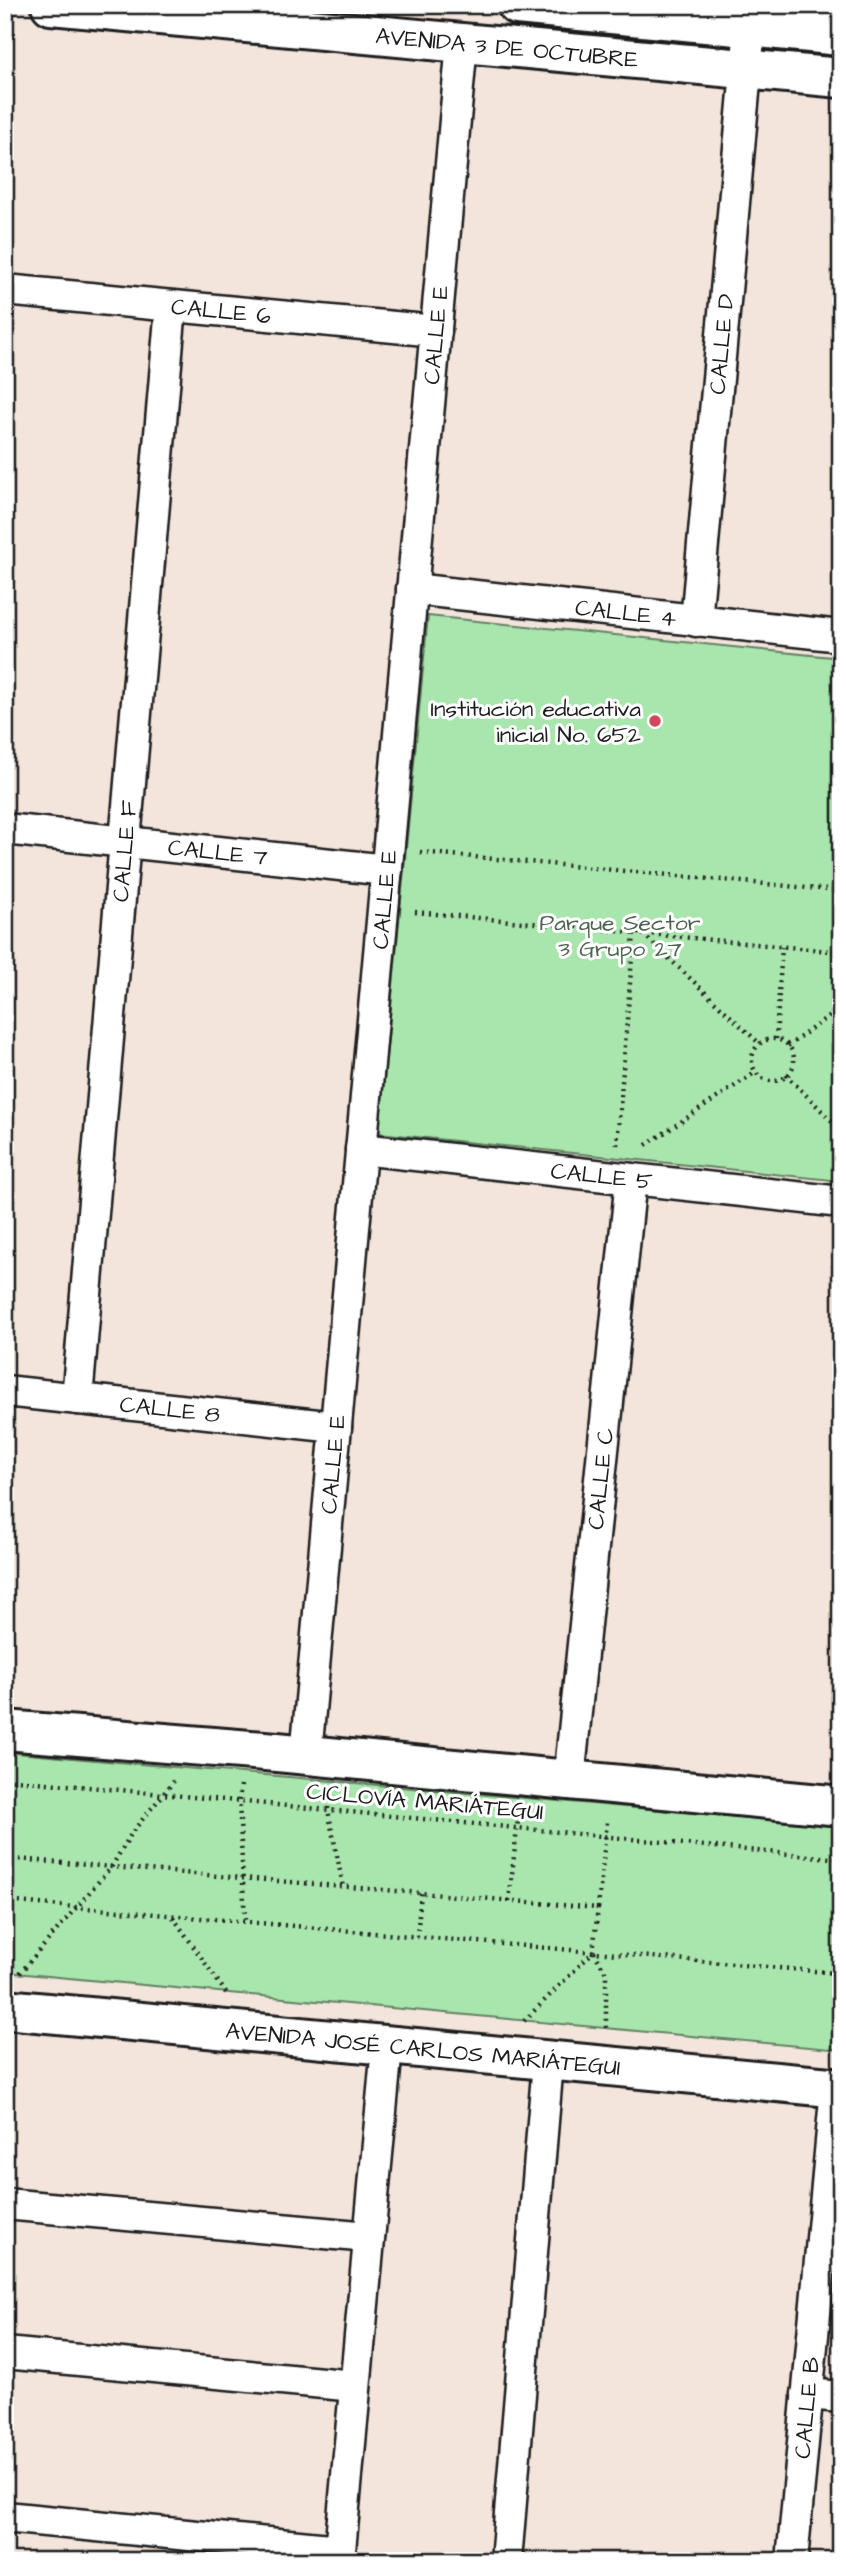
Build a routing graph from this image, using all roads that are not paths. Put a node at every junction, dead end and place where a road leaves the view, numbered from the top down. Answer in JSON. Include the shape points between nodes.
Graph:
{"nodes":[{"id":1,"x":51,"y":5,"type":"edge"},
{"id":2,"x":517,"y":5,"type":"edge"},
{"id":3,"x":751,"y":16,"type":"edge"},
{"id":4,"x":831,"y":25,"type":"edge"},
{"id":5,"x":462,"y":43,"type":"junction"},
{"id":6,"x":746,"y":68,"type":"junction"},
{"id":7,"x":841,"y":78,"type":"edge"},
{"id":8,"x":5,"y":290,"type":"edge"},
{"id":9,"x":171,"y":306,"type":"junction"},
{"id":10,"x":436,"y":331,"type":"junction"},
{"id":11,"x":412,"y":589,"type":"junction"},
{"id":12,"x":696,"y":621,"type":"junction"},
{"id":13,"x":841,"y":636,"type":"edge"},
{"id":14,"x":5,"y":829,"type":"edge"},
{"id":15,"x":125,"y":842,"type":"junction"},
{"id":16,"x":388,"y":859,"type":"junction"},
{"id":17,"x":361,"y":1150,"type":"junction"},
{"id":18,"x":620,"y":1169,"type":"junction"},
{"id":19,"x":841,"y":1202,"type":"edge"},
{"id":20,"x":5,"y":1391,"type":"edge"},
{"id":21,"x":77,"y":1399,"type":"junction"},
{"id":22,"x":336,"y":1427,"type":"junction"},
{"id":23,"x":5,"y":1730,"type":"edge"},
{"id":24,"x":319,"y":1756,"type":"junction"},
{"id":25,"x":569,"y":1780,"type":"junction"},
{"id":26,"x":841,"y":1806,"type":"edge"},
{"id":27,"x":10,"y":1994,"type":"edge"},
{"id":28,"x":387,"y":2047,"type":"junction"},
{"id":29,"x":548,"y":2062,"type":"junction"},
{"id":30,"x":838,"y":2088,"type":"edge"},
{"id":31,"x":5,"y":2204,"type":"edge"},
{"id":32,"x":369,"y":2238,"type":"junction"},
{"id":33,"x":5,"y":2353,"type":"edge"},
{"id":34,"x":355,"y":2386,"type":"junction"},
{"id":35,"x":807,"y":2394,"type":"junction"},
{"id":36,"x":841,"y":2397,"type":"edge"},
{"id":37,"x":5,"y":2517,"type":"edge"},
{"id":38,"x":340,"y":2556,"type":"edge"},
{"id":39,"x":506,"y":2561,"type":"edge"},
{"id":40,"x":792,"y":2561,"type":"edge"}],
"edges":[{"from":1,"to":5,"type":"main road","name":"AVENIDA 3 DE OCTUBRE"},
{"from":2,"to":3,"type":"main road","name":"AVENIDA 3 DE OCTUBRE"},
{"from":3,"to":4,"type":"main road","name":"AVENIDA 3 DE OCTUBRE"},
{"from":3,"to":6,"type":"street","name":"CALLE D"},
{"from":5,"to":6,"type":"main road","name":"AVENIDA 3 DE OCTUBRE"},
{"from":5,"to":10,"type":"street","name":"CALLE E"},
{"from":6,"to":7,"type":"main road","name":"AVENIDA 3 DE OCTUBRE"},
{"from":6,"to":12,"type":"street","name":"CALLE D"},
{"from":8,"to":9,"type":"street","name":"CALLE 6"},
{"from":9,"to":10,"type":"street","name":"CALLE 6"},
{"from":9,"to":15,"type":"street","name":"CALLE F"},
{"from":10,"to":11,"type":"street","name":"CALLE E"},
{"from":11,"to":12,"type":"street","name":"CALLE 4"},
{"from":11,"to":16,"type":"street","name":"CALLE E"},
{"from":12,"to":13,"type":"street","name":"CALLE 4"},
{"from":14,"to":15,"type":"street","name":"CALLE 7"},
{"from":15,"to":16,"type":"street","name":"CALLE 7"},
{"from":15,"to":21,"type":"street","name":"CALLE F"},
{"from":16,"to":17,"type":"street","name":"CALLE E"},
{"from":17,"to":18,"type":"street","name":"CALLE 5"},
{"from":17,"to":22,"type":"street","name":"CALLE E"},
{"from":18,"to":19,"type":"street","name":"CALLE 5"},
{"from":18,"to":25,"type":"street","name":"CALLE C"},
{"from":20,"to":21,"type":"street","name":"CALLE 8"},
{"from":21,"to":22,"type":"street","name":"CALLE 8"},
{"from":22,"to":24,"type":"street","name":"CALLE E"},
{"from":23,"to":24,"type":"main road"},
{"from":24,"to":25,"type":"main road"},
{"from":25,"to":26,"type":"main road"},
{"from":27,"to":28,"type":"main road","name":"AVENIDA JOSÉ CARLOS MARIÁTEGUI","via":[[255,2034]]},
{"from":28,"to":29,"type":"main road","name":"AVENIDA JOSÉ CARLOS MARIÁTEGUI"},
{"from":28,"to":32,"type":"street"},
{"from":29,"to":30,"type":"main road","name":"AVENIDA JOSÉ CARLOS MARIÁTEGUI"},
{"from":29,"to":39,"type":"street"},
{"from":30,"to":35,"type":"street","name":"CALLE B"},
{"from":31,"to":32,"type":"street"},
{"from":32,"to":34,"type":"street"},
{"from":33,"to":34,"type":"street"},
{"from":34,"to":38,"type":"street"},
{"from":35,"to":36,"type":"street"},
{"from":35,"to":40,"type":"street","name":"CALLE B"},
{"from":37,"to":38,"type":"street"}]}
